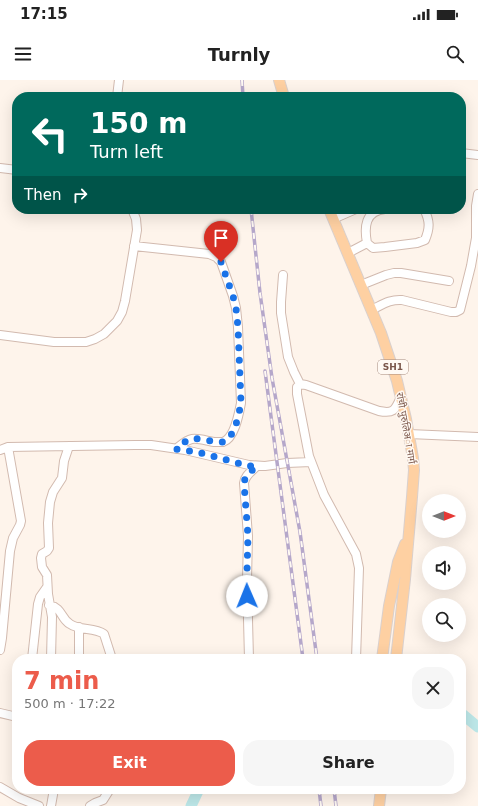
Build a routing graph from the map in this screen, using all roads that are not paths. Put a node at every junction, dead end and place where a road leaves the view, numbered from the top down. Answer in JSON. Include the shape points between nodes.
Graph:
{"nodes":[{"id":1,"x":118,"y":80,"type":"edge"},
{"id":2,"x":279,"y":80,"type":"edge"},
{"id":3,"x":117,"y":92,"type":"edge"},
{"id":4,"x":283,"y":92,"type":"edge"},
{"id":5,"x":466,"y":153,"type":"edge"},
{"id":6,"x":478,"y":155,"type":"edge"},
{"id":7,"x":0,"y":168,"type":"edge"},
{"id":8,"x":12,"y":169,"type":"edge"},
{"id":9,"x":478,"y":194,"type":"edge"},
{"id":10,"x":134,"y":214,"type":"edge"},
{"id":11,"x":331,"y":214,"type":"edge"},
{"id":12,"x":344,"y":214,"type":"edge"},
{"id":13,"x":371,"y":214,"type":"edge"},
{"id":14,"x":427,"y":214,"type":"edge"},
{"id":15,"x":333,"y":219,"type":"junction"},
{"id":16,"x":477,"y":238,"type":"edge"},
{"id":17,"x":367,"y":243,"type":"junction"},
{"id":18,"x":134,"y":246,"type":"junction"},
{"id":19,"x":348,"y":253,"type":"junction"},
{"id":20,"x":475,"y":267,"type":"edge"},
{"id":21,"x":283,"y":275,"type":"dead end"},
{"id":22,"x":449,"y":281,"type":"dead end"},
{"id":23,"x":361,"y":285,"type":"junction"},
{"id":24,"x":371,"y":310,"type":"junction"},
{"id":25,"x":0,"y":336,"type":"edge"},
{"id":26,"x":300,"y":384,"type":"junction"},
{"id":27,"x":401,"y":398,"type":"junction"},
{"id":28,"x":409,"y":434,"type":"junction"},
{"id":29,"x":478,"y":437,"type":"edge"},
{"id":30,"x":69,"y":446,"type":"junction"},
{"id":31,"x":4,"y":448,"type":"edge"},
{"id":32,"x":176,"y":449,"type":"junction"},
{"id":33,"x":311,"y":462,"type":"junction"},
{"id":34,"x":257,"y":466,"type":"junction"},
{"id":35,"x":409,"y":535,"type":"junction"},
{"id":36,"x":47,"y":587,"type":"junction"},
{"id":37,"x":49,"y":605,"type":"junction"},
{"id":38,"x":79,"y":627,"type":"junction"},
{"id":39,"x":0,"y":650,"type":"edge"},
{"id":40,"x":33,"y":654,"type":"edge"},
{"id":41,"x":50,"y":654,"type":"edge"},
{"id":42,"x":79,"y":654,"type":"edge"},
{"id":43,"x":110,"y":654,"type":"edge"},
{"id":44,"x":249,"y":654,"type":"edge"},
{"id":45,"x":356,"y":654,"type":"edge"},
{"id":46,"x":383,"y":654,"type":"edge"},
{"id":47,"x":397,"y":654,"type":"edge"},
{"id":48,"x":0,"y":713,"type":"edge"},
{"id":49,"x":12,"y":716,"type":"edge"},
{"id":50,"x":0,"y":786,"type":"edge"},
{"id":51,"x":53,"y":794,"type":"edge"},
{"id":52,"x":107,"y":794,"type":"edge"},
{"id":53,"x":380,"y":794,"type":"edge"},
{"id":54,"x":39,"y":806,"type":"edge"},
{"id":55,"x":51,"y":806,"type":"edge"},
{"id":56,"x":90,"y":806,"type":"edge"},
{"id":57,"x":379,"y":806,"type":"edge"}],
"edges":[{"from":1,"to":3,"type":"street"},
{"from":2,"to":4,"type":"main road"},
{"from":5,"to":6,"type":"street"},
{"from":7,"to":8,"type":"street"},
{"from":9,"to":16,"type":"street"},
{"from":10,"to":18,"type":"street","via":[[137,230]]},
{"from":11,"to":15,"type":"main road","name":"रांची पुरुलिअा मार्ग","number":"SH1"},
{"from":12,"to":15,"type":"street"},
{"from":13,"to":17,"type":"street","via":[[366,223]]},
{"from":14,"to":17,"type":"street","via":[[429,229],[425,240],[373,248]]},
{"from":15,"to":19,"type":"main road","name":"रांची पुरुलिअा मार्ग","number":"SH1"},
{"from":16,"to":20,"type":"street"},
{"from":17,"to":19,"type":"street"},
{"from":18,"to":25,"type":"street","via":[[126,301],[117,321],[104,334],[86,342],[54,342]]},
{"from":18,"to":32,"type":"street","via":[[209,254],[216,257],[221,262],[236,308],[241,403],[234,429],[224,442],[191,439]]},
{"from":19,"to":23,"type":"main road","name":"रांची पुरुलिअा मार्ग","number":"SH1"},
{"from":20,"to":24,"type":"street","via":[[460,310],[456,312],[395,299]]},
{"from":21,"to":26,"type":"street","via":[[282,321],[288,357]]},
{"from":22,"to":23,"type":"street","via":[[394,273]]},
{"from":23,"to":24,"type":"main road","name":"रांची पुरुलिअा मार्ग","number":"SH1"},
{"from":24,"to":27,"type":"main road","name":"रांची पुरुलिअा मार्ग","number":"SH1","via":[[381,333]]},
{"from":26,"to":27,"type":"street","via":[[387,413],[396,409]]},
{"from":26,"to":33,"type":"street","via":[[297,387],[297,394]]},
{"from":27,"to":28,"type":"main road","name":"रांची पुरुलिअा मार्ग","number":"SH1"},
{"from":28,"to":29,"type":"street"},
{"from":28,"to":35,"type":"main road","name":"रांची पुरुलिअा मार्ग","number":"SH1","via":[[414,470]]},
{"from":30,"to":31,"type":"street"},
{"from":30,"to":32,"type":"street","via":[[151,445]]},
{"from":30,"to":36,"type":"street","via":[[62,478],[50,502],[49,548],[41,558],[42,568],[47,576]]},
{"from":31,"to":39,"type":"street","via":[[21,521],[10,551]]},
{"from":32,"to":34,"type":"street"},
{"from":33,"to":34,"type":"street"},
{"from":33,"to":45,"type":"street","via":[[324,495],[351,543],[358,561]]},
{"from":34,"to":44,"type":"street","via":[[244,479],[248,536]]},
{"from":35,"to":46,"type":"main road","number":"SH1","via":[[398,562]]},
{"from":35,"to":47,"type":"main road","name":"रांची पुरुलिअा मार्ग","number":"SH1"},
{"from":36,"to":37,"type":"street"},
{"from":36,"to":40,"type":"street","via":[[38,604]]},
{"from":37,"to":38,"type":"street","via":[[58,608],[68,623]]},
{"from":37,"to":41,"type":"street","via":[[52,621]]},
{"from":38,"to":42,"type":"street"},
{"from":38,"to":43,"type":"street","via":[[102,632]]},
{"from":48,"to":49,"type":"street"},
{"from":50,"to":54,"type":"street","via":[[18,798]]},
{"from":51,"to":55,"type":"street"},
{"from":52,"to":56,"type":"street","via":[[103,800]]},
{"from":53,"to":57,"type":"main road"}]}
